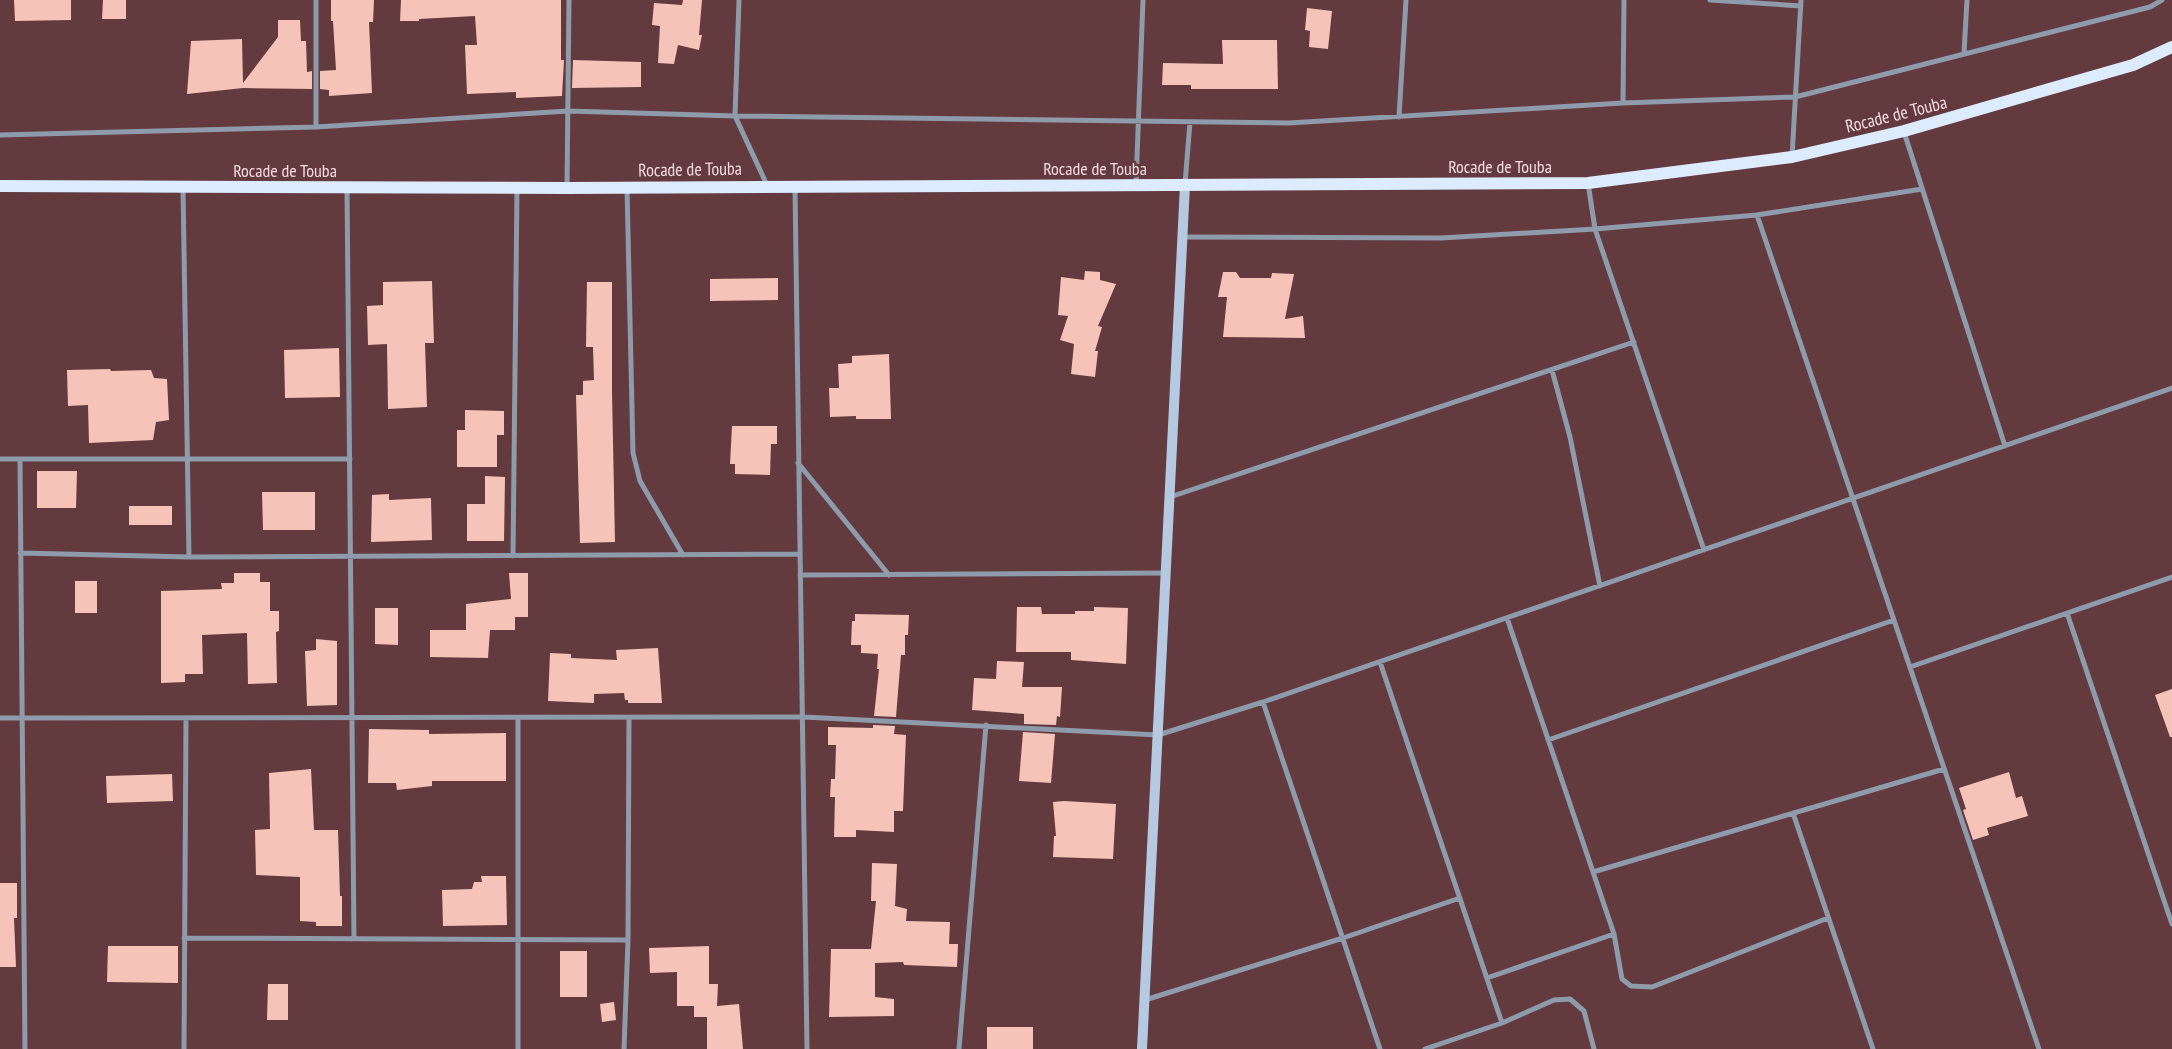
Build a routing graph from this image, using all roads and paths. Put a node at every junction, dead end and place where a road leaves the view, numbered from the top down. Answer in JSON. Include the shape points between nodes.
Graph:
{"nodes":[{"id":1,"x":316,"y":0,"type":"edge"},
{"id":2,"x":569,"y":0,"type":"edge"},
{"id":3,"x":738,"y":0,"type":"edge"},
{"id":4,"x":1143,"y":0,"type":"edge"},
{"id":5,"x":1406,"y":0,"type":"edge"},
{"id":6,"x":1624,"y":0,"type":"edge"},
{"id":7,"x":1710,"y":0,"type":"edge"},
{"id":8,"x":1801,"y":0,"type":"edge"},
{"id":9,"x":1967,"y":0,"type":"edge"},
{"id":10,"x":2150,"y":0,"type":"edge"},
{"id":11,"x":2162,"y":0,"type":"edge"},
{"id":12,"x":1800,"y":6,"type":"junction"},
{"id":13,"x":2150,"y":7,"type":"junction"},
{"id":14,"x":2172,"y":47,"type":"edge"},
{"id":15,"x":1964,"y":53,"type":"junction"},
{"id":16,"x":1795,"y":96,"type":"junction"},
{"id":17,"x":1623,"y":103,"type":"junction"},
{"id":18,"x":568,"y":111,"type":"junction"},
{"id":19,"x":735,"y":116,"type":"junction"},
{"id":20,"x":1399,"y":117,"type":"junction"},
{"id":21,"x":1138,"y":121,"type":"junction"},
{"id":22,"x":1190,"y":122,"type":"junction"},
{"id":23,"x":316,"y":127,"type":"junction"},
{"id":24,"x":1904,"y":132,"type":"junction"},
{"id":25,"x":0,"y":136,"type":"edge"},
{"id":26,"x":1792,"y":157,"type":"junction"},
{"id":27,"x":1588,"y":183,"type":"junction"},
{"id":28,"x":767,"y":185,"type":"junction"},
{"id":29,"x":1136,"y":185,"type":"junction"},
{"id":30,"x":1185,"y":185,"type":"junction"},
{"id":31,"x":0,"y":186,"type":"edge"},
{"id":32,"x":795,"y":186,"type":"junction"},
{"id":33,"x":348,"y":187,"type":"junction"},
{"id":34,"x":183,"y":188,"type":"junction"},
{"id":35,"x":517,"y":188,"type":"junction"},
{"id":36,"x":567,"y":188,"type":"junction"},
{"id":37,"x":627,"y":188,"type":"junction"},
{"id":38,"x":1922,"y":189,"type":"junction"},
{"id":39,"x":1757,"y":215,"type":"junction"},
{"id":40,"x":1595,"y":229,"type":"junction"},
{"id":41,"x":1182,"y":238,"type":"junction"},
{"id":42,"x":1634,"y":342,"type":"junction"},
{"id":43,"x":1552,"y":370,"type":"junction"},
{"id":44,"x":2172,"y":388,"type":"edge"},
{"id":45,"x":2005,"y":446,"type":"junction"},
{"id":46,"x":0,"y":459,"type":"edge"},
{"id":47,"x":20,"y":459,"type":"junction"},
{"id":48,"x":350,"y":459,"type":"junction"},
{"id":49,"x":188,"y":460,"type":"junction"},
{"id":50,"x":798,"y":463,"type":"junction"},
{"id":51,"x":1170,"y":497,"type":"junction"},
{"id":52,"x":1853,"y":498,"type":"junction"},
{"id":53,"x":1704,"y":550,"type":"junction"},
{"id":54,"x":20,"y":553,"type":"junction"},
{"id":55,"x":800,"y":554,"type":"junction"},
{"id":56,"x":683,"y":555,"type":"junction"},
{"id":57,"x":513,"y":556,"type":"junction"},
{"id":58,"x":189,"y":557,"type":"junction"},
{"id":59,"x":351,"y":557,"type":"junction"},
{"id":60,"x":1166,"y":573,"type":"junction"},
{"id":61,"x":800,"y":575,"type":"junction"},
{"id":62,"x":889,"y":575,"type":"junction"},
{"id":63,"x":2172,"y":577,"type":"edge"},
{"id":64,"x":1600,"y":586,"type":"junction"},
{"id":65,"x":2067,"y":613,"type":"junction"},
{"id":66,"x":1507,"y":618,"type":"junction"},
{"id":67,"x":1894,"y":620,"type":"junction"},
{"id":68,"x":1380,"y":662,"type":"junction"},
{"id":69,"x":1910,"y":667,"type":"junction"},
{"id":70,"x":1263,"y":702,"type":"junction"},
{"id":71,"x":804,"y":717,"type":"junction"},
{"id":72,"x":0,"y":718,"type":"edge"},
{"id":73,"x":22,"y":718,"type":"junction"},
{"id":74,"x":186,"y":718,"type":"junction"},
{"id":75,"x":352,"y":718,"type":"junction"},
{"id":76,"x":518,"y":718,"type":"junction"},
{"id":77,"x":629,"y":718,"type":"junction"},
{"id":78,"x":986,"y":725,"type":"junction"},
{"id":79,"x":1158,"y":735,"type":"junction"},
{"id":80,"x":1548,"y":740,"type":"junction"},
{"id":81,"x":1944,"y":769,"type":"junction"},
{"id":82,"x":1793,"y":813,"type":"junction"},
{"id":83,"x":1593,"y":872,"type":"junction"},
{"id":84,"x":1460,"y":898,"type":"junction"},
{"id":85,"x":1828,"y":918,"type":"junction"},
{"id":86,"x":2172,"y":924,"type":"edge"},
{"id":87,"x":1614,"y":934,"type":"junction"},
{"id":88,"x":184,"y":938,"type":"junction"},
{"id":89,"x":1343,"y":938,"type":"junction"},
{"id":90,"x":354,"y":939,"type":"junction"},
{"id":91,"x":517,"y":939,"type":"junction"},
{"id":92,"x":628,"y":940,"type":"junction"},
{"id":93,"x":1487,"y":978,"type":"junction"},
{"id":94,"x":1145,"y":1000,"type":"junction"},
{"id":95,"x":1502,"y":1023,"type":"junction"},
{"id":96,"x":24,"y":1049,"type":"edge"},
{"id":97,"x":184,"y":1049,"type":"edge"},
{"id":98,"x":518,"y":1049,"type":"edge"},
{"id":99,"x":624,"y":1049,"type":"edge"},
{"id":100,"x":807,"y":1049,"type":"edge"},
{"id":101,"x":959,"y":1049,"type":"edge"},
{"id":102,"x":1142,"y":1049,"type":"edge"},
{"id":103,"x":1380,"y":1049,"type":"edge"},
{"id":104,"x":1425,"y":1049,"type":"edge"},
{"id":105,"x":1594,"y":1049,"type":"edge"},
{"id":106,"x":1873,"y":1049,"type":"edge"},
{"id":107,"x":2039,"y":1049,"type":"edge"}],
"edges":[{"from":1,"to":23,"type":"street"},
{"from":2,"to":18,"type":"street"},
{"from":3,"to":19,"type":"street"},
{"from":4,"to":21,"type":"street"},
{"from":5,"to":20,"type":"street"},
{"from":6,"to":17,"type":"street"},
{"from":7,"to":12,"type":"street"},
{"from":8,"to":12,"type":"street"},
{"from":9,"to":15,"type":"street"},
{"from":10,"to":13,"type":"street"},
{"from":11,"to":13,"type":"street"},
{"from":12,"to":16,"type":"street"},
{"from":13,"to":15,"type":"street"},
{"from":14,"to":24,"type":"main road","name":"Rocade de Touba","via":[[2133,65]]},
{"from":15,"to":16,"type":"street"},
{"from":16,"to":17,"type":"street"},
{"from":16,"to":26,"type":"street"},
{"from":17,"to":20,"type":"street"},
{"from":18,"to":19,"type":"street"},
{"from":18,"to":23,"type":"street"},
{"from":18,"to":36,"type":"street"},
{"from":19,"to":21,"type":"street"},
{"from":19,"to":28,"type":"street"},
{"from":20,"to":22,"type":"street","via":[[1289,123]]},
{"from":21,"to":22,"type":"street"},
{"from":21,"to":29,"type":"street"},
{"from":22,"to":30,"type":"street"},
{"from":23,"to":25,"type":"street"},
{"from":24,"to":26,"type":"main road","name":"Rocade de Touba"},
{"from":24,"to":38,"type":"street"},
{"from":26,"to":27,"type":"main road","name":"Rocade de Touba"},
{"from":27,"to":30,"type":"main road","name":"Rocade de Touba"},
{"from":27,"to":40,"type":"street"},
{"from":28,"to":32,"type":"main road","name":"Rocade de Touba"},
{"from":28,"to":37,"type":"main road","name":"Rocade de Touba"},
{"from":29,"to":30,"type":"main road","name":"Rocade de Touba"},
{"from":29,"to":32,"type":"main road","name":"Rocade de Touba"},
{"from":30,"to":41,"type":"main road"},
{"from":31,"to":34,"type":"main road","name":"Rocade de Touba"},
{"from":32,"to":50,"type":"street"},
{"from":33,"to":34,"type":"main road","name":"Rocade de Touba"},
{"from":33,"to":35,"type":"main road","name":"Rocade de Touba"},
{"from":33,"to":48,"type":"street"},
{"from":34,"to":49,"type":"street"},
{"from":35,"to":36,"type":"main road","name":"Rocade de Touba"},
{"from":35,"to":57,"type":"street"},
{"from":36,"to":37,"type":"main road","name":"Rocade de Touba"},
{"from":37,"to":56,"type":"street","via":[[633,453],[640,481]]},
{"from":38,"to":39,"type":"street"},
{"from":38,"to":45,"type":"street"},
{"from":39,"to":40,"type":"street"},
{"from":39,"to":52,"type":"street"},
{"from":40,"to":41,"type":"street","via":[[1441,238]]},
{"from":40,"to":42,"type":"street"},
{"from":41,"to":51,"type":"main road"},
{"from":42,"to":43,"type":"street"},
{"from":42,"to":53,"type":"street"},
{"from":43,"to":51,"type":"street"},
{"from":43,"to":64,"type":"street","via":[[1570,437]]},
{"from":44,"to":45,"type":"street"},
{"from":45,"to":52,"type":"street"},
{"from":46,"to":47,"type":"street"},
{"from":47,"to":49,"type":"street"},
{"from":47,"to":54,"type":"street"},
{"from":48,"to":49,"type":"street"},
{"from":48,"to":59,"type":"street"},
{"from":49,"to":58,"type":"street"},
{"from":50,"to":55,"type":"street"},
{"from":50,"to":62,"type":"street"},
{"from":51,"to":60,"type":"main road"},
{"from":52,"to":53,"type":"street"},
{"from":52,"to":67,"type":"street"},
{"from":53,"to":64,"type":"street"},
{"from":54,"to":58,"type":"street"},
{"from":54,"to":73,"type":"street"},
{"from":55,"to":56,"type":"street"},
{"from":55,"to":61,"type":"street"},
{"from":56,"to":57,"type":"street"},
{"from":57,"to":59,"type":"street"},
{"from":58,"to":59,"type":"street"},
{"from":59,"to":75,"type":"street"},
{"from":60,"to":62,"type":"street"},
{"from":60,"to":79,"type":"main road"},
{"from":61,"to":62,"type":"street"},
{"from":61,"to":71,"type":"street"},
{"from":63,"to":65,"type":"street"},
{"from":64,"to":66,"type":"street"},
{"from":65,"to":69,"type":"street"},
{"from":65,"to":86,"type":"street"},
{"from":66,"to":68,"type":"street"},
{"from":66,"to":80,"type":"street"},
{"from":67,"to":69,"type":"street"},
{"from":67,"to":80,"type":"street"},
{"from":68,"to":70,"type":"street"},
{"from":68,"to":84,"type":"street"},
{"from":69,"to":81,"type":"street"},
{"from":70,"to":79,"type":"street"},
{"from":70,"to":89,"type":"street"},
{"from":71,"to":77,"type":"street"},
{"from":71,"to":78,"type":"street"},
{"from":71,"to":100,"type":"street"},
{"from":72,"to":73,"type":"street"},
{"from":73,"to":74,"type":"street"},
{"from":73,"to":96,"type":"street"},
{"from":74,"to":75,"type":"street"},
{"from":74,"to":88,"type":"street"},
{"from":75,"to":76,"type":"street"},
{"from":75,"to":90,"type":"street"},
{"from":76,"to":77,"type":"street"},
{"from":76,"to":91,"type":"street"},
{"from":77,"to":92,"type":"street"},
{"from":78,"to":79,"type":"street"},
{"from":78,"to":101,"type":"street"},
{"from":79,"to":94,"type":"main road"},
{"from":80,"to":83,"type":"street"},
{"from":81,"to":82,"type":"street"},
{"from":81,"to":107,"type":"street"},
{"from":82,"to":83,"type":"street"},
{"from":82,"to":85,"type":"street"},
{"from":83,"to":87,"type":"street"},
{"from":84,"to":89,"type":"street"},
{"from":84,"to":93,"type":"street"},
{"from":85,"to":87,"type":"street","via":[[1652,987],[1631,986],[1622,979]]},
{"from":85,"to":106,"type":"street"},
{"from":87,"to":93,"type":"street"},
{"from":88,"to":90,"type":"street"},
{"from":88,"to":97,"type":"street"},
{"from":89,"to":94,"type":"street"},
{"from":89,"to":103,"type":"street"},
{"from":90,"to":91,"type":"street"},
{"from":91,"to":92,"type":"street"},
{"from":91,"to":98,"type":"street"},
{"from":92,"to":99,"type":"street"},
{"from":93,"to":95,"type":"street"},
{"from":94,"to":102,"type":"main road"},
{"from":95,"to":104,"type":"street"},
{"from":95,"to":105,"type":"street","via":[[1554,1000],[1570,999],[1584,1011]]}]}
